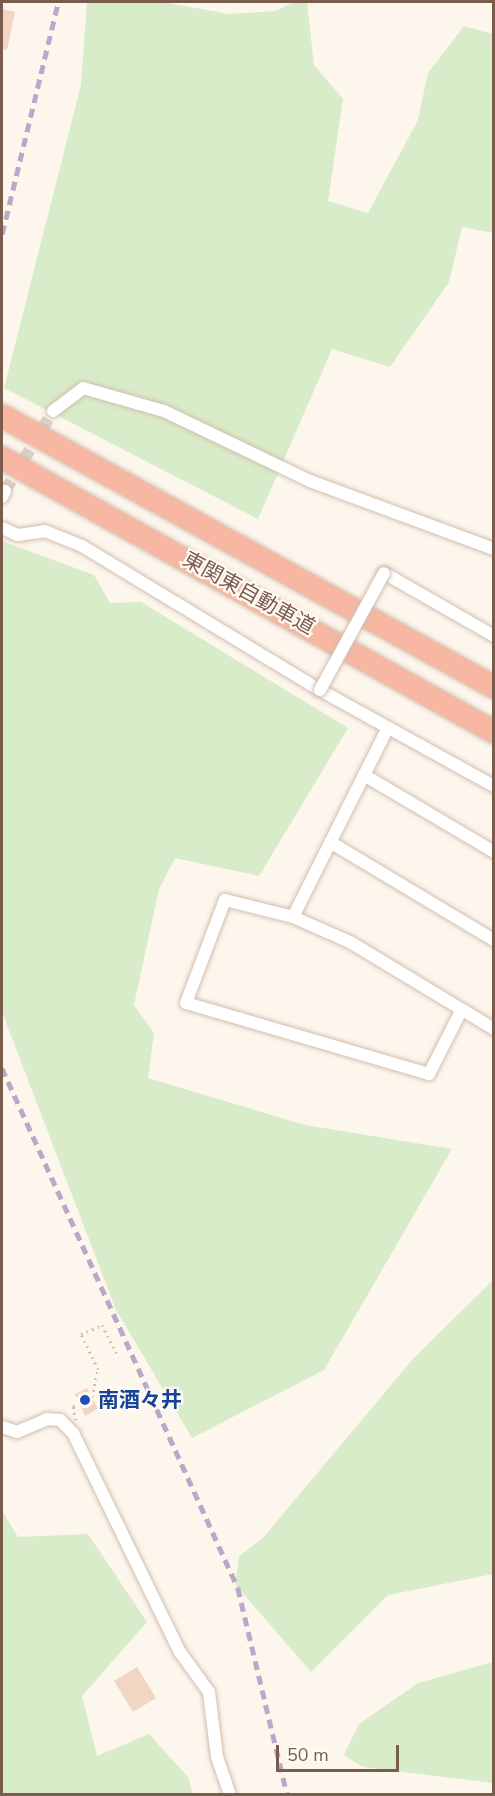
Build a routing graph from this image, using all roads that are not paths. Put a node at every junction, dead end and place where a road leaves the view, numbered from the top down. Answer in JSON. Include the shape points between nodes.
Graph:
{"nodes":[{"id":1,"x":53,"y":411,"type":"tunnel mouth"},
{"id":2,"x":2,"y":416,"type":"edge"},
{"id":3,"x":2,"y":458,"type":"edge"},
{"id":4,"x":2,"y":528,"type":"edge"},
{"id":5,"x":494,"y":549,"type":"edge"},
{"id":6,"x":494,"y":636,"type":"edge"},
{"id":7,"x":494,"y":687,"type":"edge"},
{"id":8,"x":320,"y":690,"type":"junction"},
{"id":9,"x":388,"y":728,"type":"junction"},
{"id":10,"x":494,"y":732,"type":"edge"},
{"id":11,"x":364,"y":775,"type":"junction"},
{"id":12,"x":494,"y":786,"type":"edge"},
{"id":13,"x":330,"y":842,"type":"junction"},
{"id":14,"x":494,"y":852,"type":"edge"},
{"id":15,"x":292,"y":917,"type":"junction"},
{"id":16,"x":494,"y":940,"type":"edge"},
{"id":17,"x":460,"y":1011,"type":"junction"},
{"id":18,"x":494,"y":1029,"type":"edge"},
{"id":19,"x":2,"y":1427,"type":"edge"},
{"id":20,"x":230,"y":1794,"type":"edge"}],
"edges":[{"from":1,"to":5,"type":"street","via":[[83,388],[164,411],[310,481]]},
{"from":2,"to":7,"type":"highway","name":"東関東自動車道"},
{"from":3,"to":10,"type":"highway","name":"東関東自動車道"},
{"from":4,"to":8,"type":"street","via":[[18,535],[45,531],[82,546]]},
{"from":6,"to":8,"type":"street","bridge":true,"via":[[384,573]]},
{"from":8,"to":9,"type":"street"},
{"from":9,"to":11,"type":"street"},
{"from":9,"to":12,"type":"street"},
{"from":11,"to":13,"type":"street"},
{"from":11,"to":14,"type":"street"},
{"from":13,"to":15,"type":"street"},
{"from":13,"to":16,"type":"street"},
{"from":15,"to":17,"type":"street","via":[[350,942]]},
{"from":15,"to":17,"type":"street","via":[[225,900],[186,1003],[429,1074]]},
{"from":17,"to":18,"type":"street"},
{"from":19,"to":20,"type":"street","via":[[17,1432],[47,1419],[60,1420],[73,1433],[180,1653],[209,1692],[217,1757]]}]}
